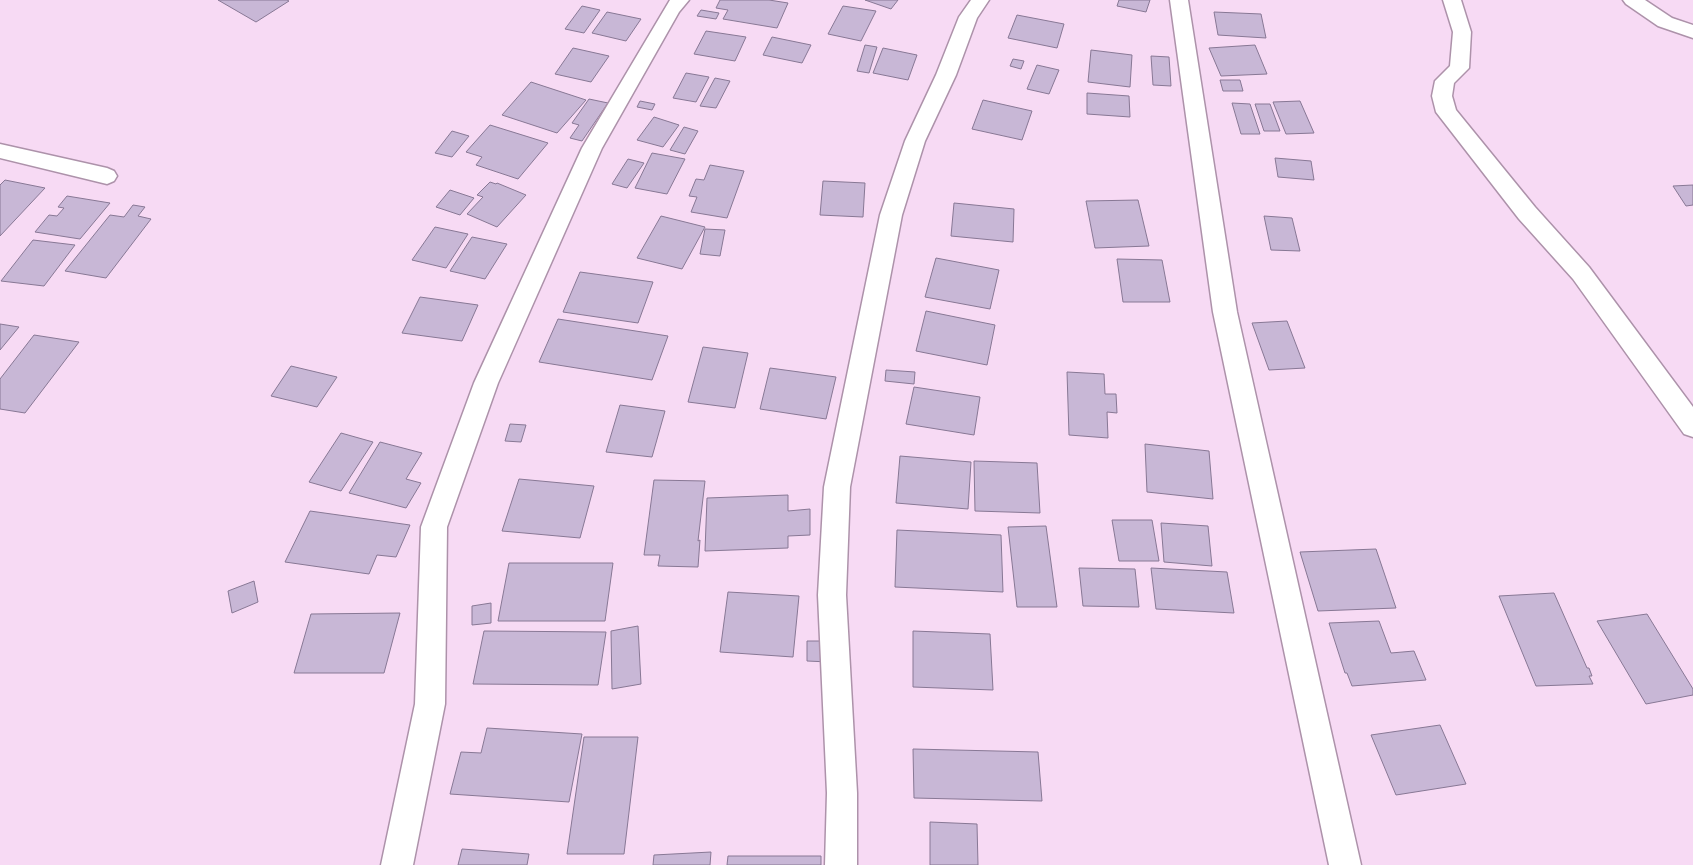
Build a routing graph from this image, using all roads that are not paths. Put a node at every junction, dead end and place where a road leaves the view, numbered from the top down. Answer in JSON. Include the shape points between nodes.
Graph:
{"nodes":[{"id":1,"x":680,"y":0,"type":"edge"},
{"id":2,"x":980,"y":0,"type":"edge"},
{"id":3,"x":1179,"y":0,"type":"edge"},
{"id":4,"x":1452,"y":0,"type":"edge"},
{"id":5,"x":1632,"y":0,"type":"edge"},
{"id":6,"x":1693,"y":32,"type":"edge"},
{"id":7,"x":0,"y":151,"type":"edge"},
{"id":8,"x":107,"y":176,"type":"dead end"},
{"id":9,"x":1693,"y":426,"type":"edge"},
{"id":10,"x":397,"y":865,"type":"edge"},
{"id":11,"x":841,"y":865,"type":"edge"},
{"id":12,"x":1345,"y":865,"type":"edge"}],
"edges":[{"from":1,"to":10,"type":"street","via":[[592,148],[486,383],[434,527],[430,704]]},
{"from":2,"to":11,"type":"street","via":[[968,17],[946,75],[915,141],[891,216],[837,487],[832,595],[842,793]]},
{"from":3,"to":12,"type":"street","via":[[1225,312]]},
{"from":4,"to":9,"type":"street","via":[[1462,32],[1459,68],[1445,82],[1442,96],[1446,112],[1581,274]]},
{"from":5,"to":6,"type":"street","via":[[1665,22]]},
{"from":7,"to":8,"type":"street"}]}
